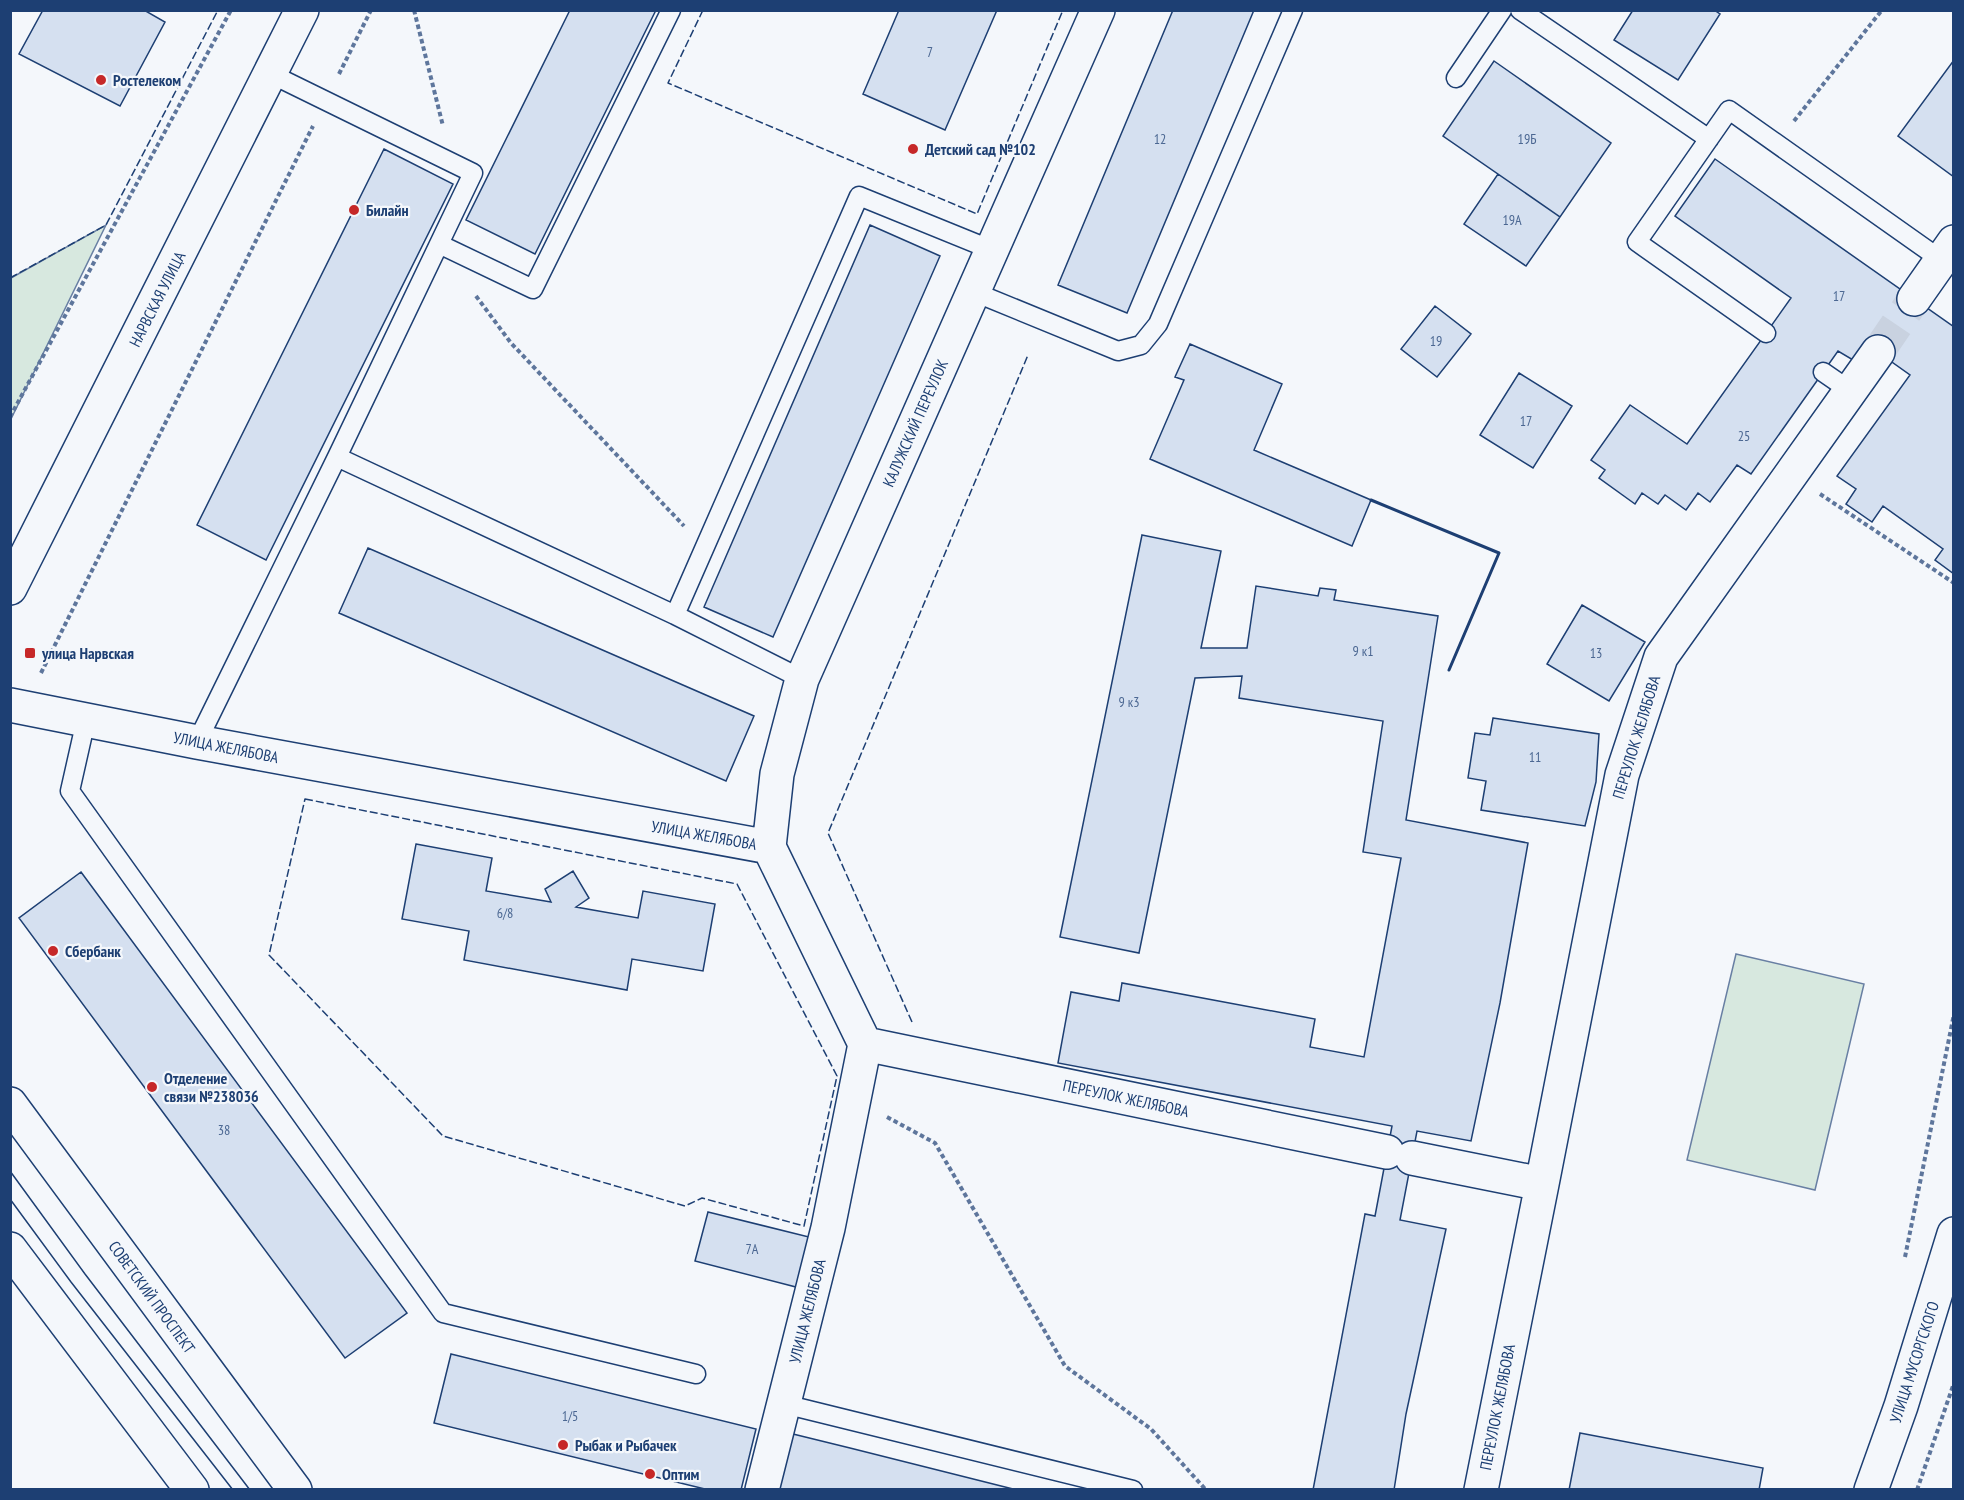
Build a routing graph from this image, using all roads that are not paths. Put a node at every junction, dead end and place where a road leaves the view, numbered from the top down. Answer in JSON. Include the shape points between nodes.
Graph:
{"nodes":[{"id":1,"x":302,"y":10,"type":"edge"},
{"id":2,"x":671,"y":10,"type":"edge"},
{"id":3,"x":1098,"y":10,"type":"edge"},
{"id":4,"x":1293,"y":10,"type":"edge"},
{"id":5,"x":1502,"y":10,"type":"edge"},
{"id":6,"x":1520,"y":10,"type":"edge"},
{"id":7,"x":271,"y":74,"type":"junction"},
{"id":8,"x":1456,"y":78,"type":"dead end"},
{"id":9,"x":1709,"y":140,"type":"junction"},
{"id":10,"x":439,"y":244,"type":"junction"},
{"id":11,"x":992,"y":250,"type":"junction"},
{"id":12,"x":1949,"y":257,"type":"edge"},
{"id":13,"x":974,"y":292,"type":"junction"},
{"id":14,"x":1914,"y":299,"type":"tunnel mouth"},
{"id":15,"x":1766,"y":333,"type":"dead end"},
{"id":16,"x":1878,"y":352,"type":"tunnel mouth"},
{"id":17,"x":1823,"y":372,"type":"dead end"},
{"id":18,"x":1852,"y":392,"type":"junction"},
{"id":19,"x":337,"y":457,"type":"junction"},
{"id":20,"x":10,"y":588,"type":"edge"},
{"id":21,"x":675,"y":615,"type":"junction"},
{"id":22,"x":802,"y":680,"type":"junction"},
{"id":23,"x":17,"y":706,"type":"edge"},
{"id":24,"x":86,"y":720,"type":"junction"},
{"id":25,"x":197,"y":742,"type":"junction"},
{"id":26,"x":769,"y":847,"type":"junction"},
{"id":27,"x":865,"y":1044,"type":"junction"},
{"id":28,"x":10,"y":1104,"type":"edge"},
{"id":29,"x":1542,"y":1184,"type":"junction"},
{"id":30,"x":1953,"y":1234,"type":"edge"},
{"id":31,"x":10,"y":1249,"type":"edge"},
{"id":32,"x":696,"y":1374,"type":"dead end"},
{"id":33,"x":784,"y":1404,"type":"junction"},
{"id":34,"x":192,"y":1490,"type":"edge"},
{"id":35,"x":295,"y":1490,"type":"edge"},
{"id":36,"x":762,"y":1490,"type":"edge"},
{"id":37,"x":1133,"y":1490,"type":"edge"},
{"id":38,"x":1481,"y":1490,"type":"edge"},
{"id":39,"x":1871,"y":1490,"type":"edge"}],
"edges":[{"from":1,"to":7,"type":"street","name":"НАРВСКАЯ УЛИЦА"},
{"from":2,"to":10,"type":"lane","via":[[533,289]]},
{"from":3,"to":11,"type":"street","name":"КАЛУЖСКИЙ ПЕРЕУЛОК"},
{"from":4,"to":13,"type":"lane","via":[[1158,324],[1141,345],[1118,351]]},
{"from":5,"to":8,"type":"lane"},
{"from":6,"to":9,"type":"lane"},
{"from":7,"to":10,"type":"lane","via":[[473,173]]},
{"from":7,"to":20,"type":"street","name":"НАРВСКАЯ УЛИЦА"},
{"from":9,"to":12,"type":"lane","via":[[1729,110]]},
{"from":9,"to":15,"type":"lane","via":[[1637,242]]},
{"from":10,"to":19,"type":"lane"},
{"from":11,"to":13,"type":"street","name":"КАЛУЖСКИЙ ПЕРЕУЛОК"},
{"from":11,"to":21,"type":"lane","via":[[859,196]]},
{"from":12,"to":14,"type":"street"},
{"from":13,"to":22,"type":"street","name":"КАЛУЖСКИЙ ПЕРЕУЛОК"},
{"from":16,"to":18,"type":"street","name":"ПЕРЕУЛОК ЖЕЛЯБОВА"},
{"from":17,"to":18,"type":"lane"},
{"from":18,"to":29,"type":"street","name":"ПЕРЕУЛОК ЖЕЛЯБОВА","via":[[1661,657],[1622,775]]},
{"from":19,"to":21,"type":"lane"},
{"from":19,"to":25,"type":"lane"},
{"from":21,"to":22,"type":"lane"},
{"from":22,"to":26,"type":"street","name":"КАЛУЖСКИЙ ПЕРЕУЛОК","via":[[777,774]]},
{"from":23,"to":24,"type":"street","name":"УЛИЦА ЖЕЛЯБОВА"},
{"from":24,"to":25,"type":"street","name":"УЛИЦА ЖЕЛЯБОВА"},
{"from":24,"to":32,"type":"lane","via":[[70,791],[444,1313]]},
{"from":25,"to":26,"type":"street","name":"УЛИЦА ЖЕЛЯБОВА"},
{"from":26,"to":27,"type":"street","name":"УЛИЦА ЖЕЛЯБОВА"},
{"from":27,"to":29,"type":"street","name":"ПЕРЕУЛОК ЖЕЛЯБОВА"},
{"from":27,"to":33,"type":"street","name":"УЛИЦА ЖЕЛЯБОВА","via":[[828,1228]]},
{"from":28,"to":35,"type":"street","name":"СОВЕТСКИЙ ПРОСПЕКТ"},
{"from":29,"to":38,"type":"street","name":"ПЕРЕУЛОК ЖЕЛЯБОВА"},
{"from":30,"to":39,"type":"street","name":"УЛИЦА МУСОРГСКОГО"},
{"from":31,"to":34,"type":"street"},
{"from":33,"to":36,"type":"street","name":"УЛИЦА ЖЕЛЯБОВА"},
{"from":33,"to":37,"type":"lane"}]}
